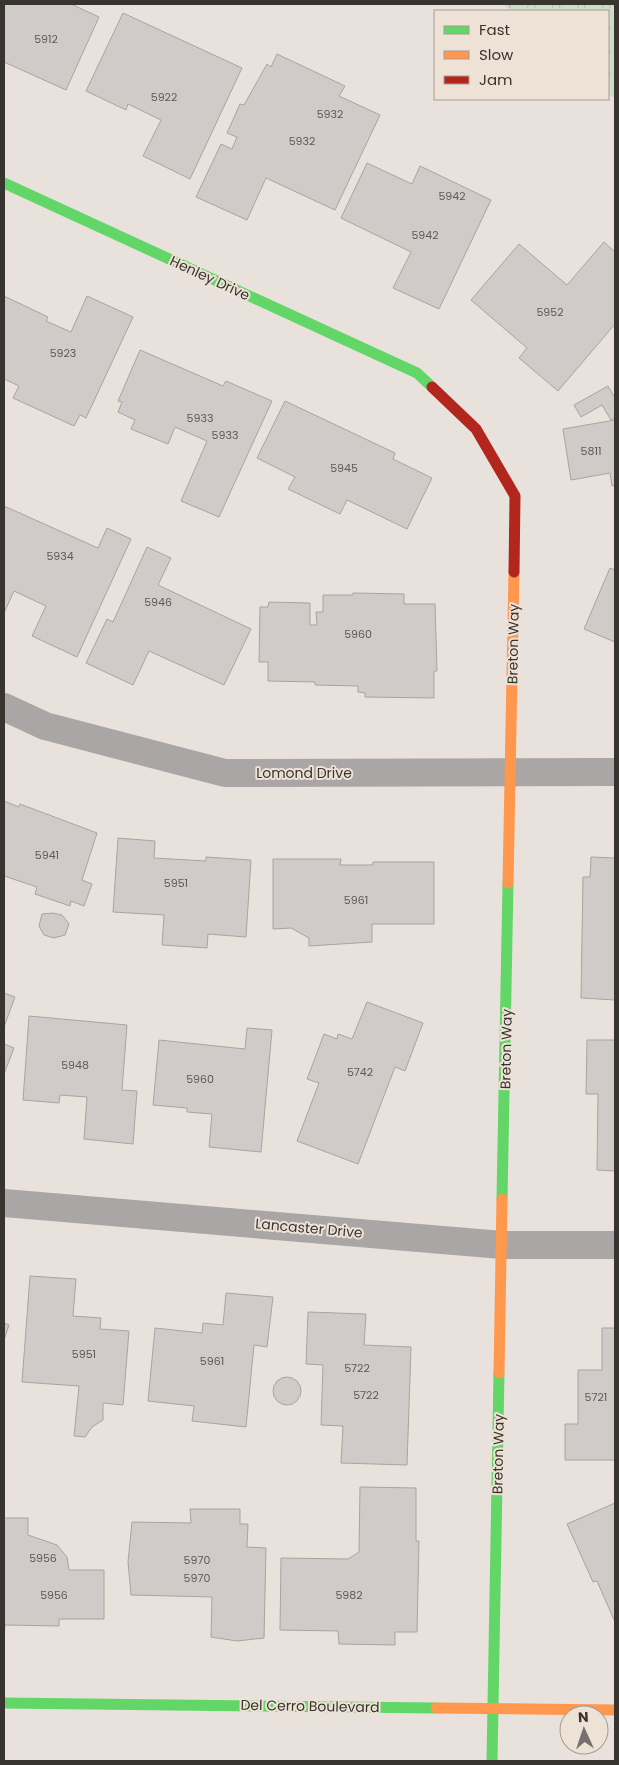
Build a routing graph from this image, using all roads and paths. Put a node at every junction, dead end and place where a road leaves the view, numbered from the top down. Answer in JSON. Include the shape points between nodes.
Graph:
{"nodes":[{"id":1,"x":4,"y":183,"type":"edge"},
{"id":2,"x":416,"y":373,"type":"joint"},
{"id":3,"x":4,"y":707,"type":"edge"},
{"id":4,"x":512,"y":771,"type":"junction"},
{"id":5,"x":615,"y":772,"type":"edge"},
{"id":6,"x":4,"y":1203,"type":"edge"},
{"id":7,"x":502,"y":1245,"type":"junction"},
{"id":8,"x":615,"y":1245,"type":"edge"},
{"id":9,"x":4,"y":1702,"type":"edge"},
{"id":10,"x":493,"y":1708,"type":"junction"},
{"id":11,"x":615,"y":1710,"type":"edge"},
{"id":12,"x":492,"y":1761,"type":"edge"}],
"edges":[{"from":1,"to":2,"type":"street","name":"Henley Drive"},
{"from":2,"to":4,"type":"street","name":"Breton Way","via":[[476,429],[515,496]]},
{"from":3,"to":4,"type":"street","name":"Lomond Drive","via":[[45,726],[225,774]]},
{"from":4,"to":5,"type":"street","name":"Lomond Drive"},
{"from":4,"to":7,"type":"street","name":"Breton Way"},
{"from":6,"to":7,"type":"street","name":"Lancaster Drive"},
{"from":7,"to":8,"type":"street","name":"Lancaster Drive"},
{"from":7,"to":10,"type":"street","name":"Breton Way"},
{"from":9,"to":10,"type":"street","name":"Del Cerro Boulevard"},
{"from":10,"to":11,"type":"street","name":"Del Cerro Boulevard"},
{"from":10,"to":12,"type":"street","name":"Breton Way"}]}
